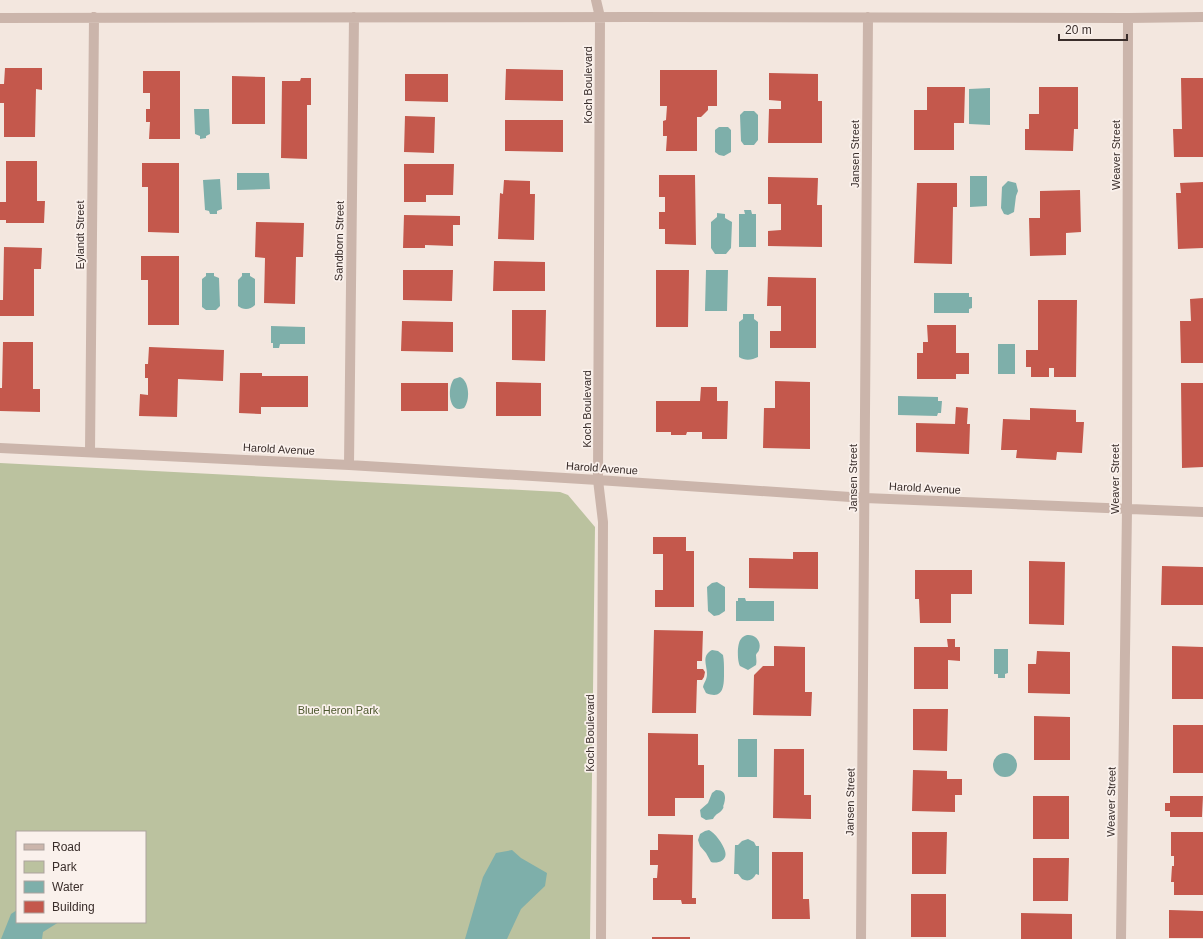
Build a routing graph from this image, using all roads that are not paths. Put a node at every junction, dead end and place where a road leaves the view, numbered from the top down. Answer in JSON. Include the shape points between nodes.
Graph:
{"nodes":[{"id":1,"x":596,"y":0,"type":"edge"},
{"id":2,"x":354,"y":17,"type":"junction"},
{"id":3,"x":600,"y":17,"type":"junction"},
{"id":4,"x":868,"y":17,"type":"junction"},
{"id":5,"x":1203,"y":17,"type":"edge"},
{"id":6,"x":0,"y":18,"type":"edge"},
{"id":7,"x":94,"y":18,"type":"junction"},
{"id":8,"x":1128,"y":18,"type":"junction"},
{"id":9,"x":0,"y":448,"type":"edge"},
{"id":10,"x":90,"y":452,"type":"junction"},
{"id":11,"x":349,"y":465,"type":"junction"},
{"id":12,"x":598,"y":480,"type":"junction"},
{"id":13,"x":865,"y":498,"type":"junction"},
{"id":14,"x":1128,"y":510,"type":"junction"},
{"id":15,"x":1203,"y":512,"type":"edge"},
{"id":16,"x":601,"y":939,"type":"edge"},
{"id":17,"x":861,"y":939,"type":"edge"},
{"id":18,"x":1122,"y":939,"type":"edge"}],
"edges":[{"from":1,"to":3,"type":"street","name":"Koch Boulevard"},
{"from":2,"to":3,"type":"street"},
{"from":2,"to":7,"type":"street"},
{"from":2,"to":11,"type":"street","name":"Sandborn Street"},
{"from":3,"to":4,"type":"street"},
{"from":3,"to":12,"type":"street","name":"Koch Boulevard"},
{"from":4,"to":8,"type":"street"},
{"from":4,"to":13,"type":"street","name":"Jansen Street"},
{"from":5,"to":8,"type":"street"},
{"from":6,"to":7,"type":"street"},
{"from":7,"to":10,"type":"street","name":"Eylandt Street"},
{"from":8,"to":14,"type":"street","name":"Weaver Street"},
{"from":9,"to":10,"type":"street","name":"Harold Avenue"},
{"from":10,"to":11,"type":"street","name":"Harold Avenue"},
{"from":11,"to":12,"type":"street","name":"Harold Avenue"},
{"from":12,"to":13,"type":"street","name":"Harold Avenue"},
{"from":12,"to":16,"type":"street","name":"Koch Boulevard","via":[[602,522]]},
{"from":13,"to":14,"type":"street","name":"Harold Avenue"},
{"from":13,"to":17,"type":"street","name":"Jansen Street"},
{"from":14,"to":15,"type":"street","name":"Harold Avenue"},
{"from":14,"to":18,"type":"street","name":"Weaver Street"}]}
